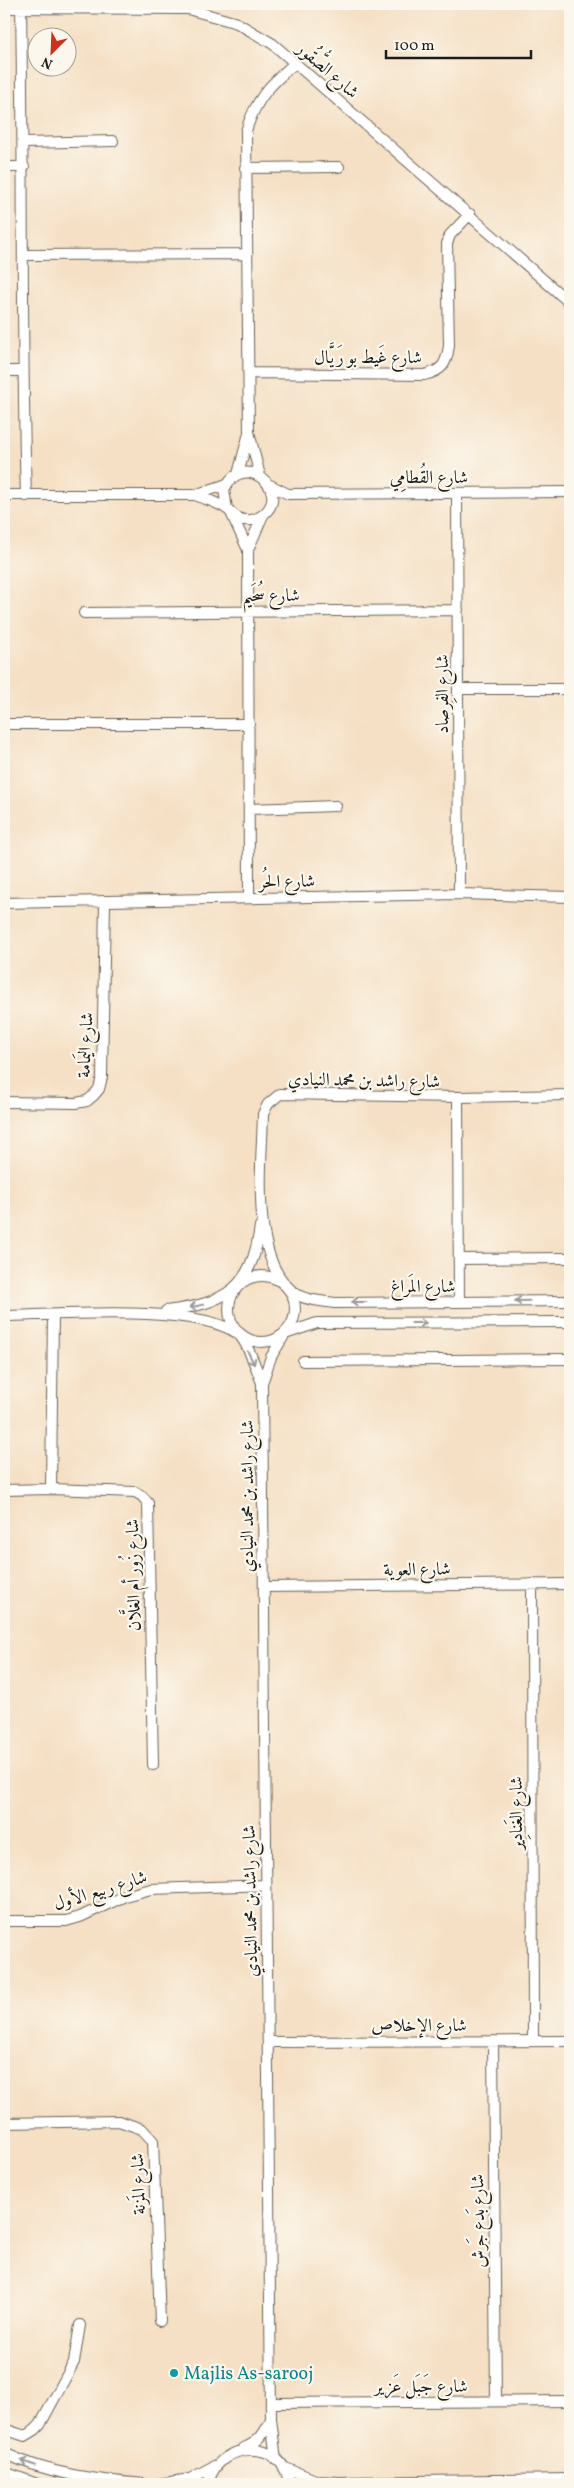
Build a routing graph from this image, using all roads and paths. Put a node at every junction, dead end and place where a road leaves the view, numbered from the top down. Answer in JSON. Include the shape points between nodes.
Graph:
{"nodes":[{"id":1,"x":4,"y":8,"type":"edge"},
{"id":2,"x":21,"y":8,"type":"junction"},
{"id":3,"x":295,"y":63,"type":"junction"},
{"id":4,"x":113,"y":141,"type":"dead end"},
{"id":5,"x":24,"y":143,"type":"junction"},
{"id":6,"x":4,"y":167,"type":"edge"},
{"id":7,"x":24,"y":167,"type":"junction"},
{"id":8,"x":339,"y":167,"type":"dead end"},
{"id":9,"x":245,"y":168,"type":"junction"},
{"id":10,"x":470,"y":214,"type":"junction"},
{"id":11,"x":246,"y":254,"type":"junction"},
{"id":12,"x":24,"y":255,"type":"junction"},
{"id":13,"x":570,"y":303,"type":"edge"},
{"id":14,"x":4,"y":370,"type":"edge"},
{"id":15,"x":22,"y":371,"type":"junction"},
{"id":16,"x":249,"y":373,"type":"junction"},
{"id":17,"x":249,"y":432,"type":"junction"},
{"id":18,"x":238,"y":474,"type":"junction"},
{"id":19,"x":260,"y":476,"type":"junction"},
{"id":20,"x":227,"y":484,"type":"junction"},
{"id":21,"x":268,"y":484,"type":"junction"},
{"id":22,"x":570,"y":492,"type":"edge"},
{"id":23,"x":457,"y":493,"type":"junction"},
{"id":24,"x":288,"y":494,"type":"junction"},
{"id":25,"x":4,"y":495,"type":"edge"},
{"id":26,"x":195,"y":495,"type":"junction"},
{"id":27,"x":26,"y":496,"type":"junction"},
{"id":28,"x":270,"y":506,"type":"junction"},
{"id":29,"x":230,"y":512,"type":"junction"},
{"id":30,"x":263,"y":515,"type":"junction"},
{"id":31,"x":248,"y":550,"type":"junction"},
{"id":32,"x":458,"y":610,"type":"junction"},
{"id":33,"x":248,"y":611,"type":"junction"},
{"id":34,"x":84,"y":614,"type":"dead end"},
{"id":35,"x":459,"y":689,"type":"junction"},
{"id":36,"x":570,"y":689,"type":"edge"},
{"id":37,"x":4,"y":724,"type":"edge"},
{"id":38,"x":249,"y":724,"type":"junction"},
{"id":39,"x":336,"y":806,"type":"dead end"},
{"id":40,"x":249,"y":809,"type":"junction"},
{"id":41,"x":459,"y":894,"type":"junction"},
{"id":42,"x":570,"y":897,"type":"edge"},
{"id":43,"x":249,"y":898,"type":"junction"},
{"id":44,"x":105,"y":902,"type":"junction"},
{"id":45,"x":4,"y":903,"type":"edge"},
{"id":46,"x":570,"y":1095,"type":"edge"},
{"id":47,"x":458,"y":1097,"type":"junction"},
{"id":48,"x":4,"y":1102,"type":"edge"},
{"id":49,"x":262,"y":1210,"type":"junction"},
{"id":50,"x":570,"y":1258,"type":"edge"},
{"id":51,"x":460,"y":1259,"type":"junction"},
{"id":52,"x":281,"y":1282,"type":"junction"},
{"id":53,"x":239,"y":1284,"type":"junction"},
{"id":54,"x":570,"y":1301,"type":"edge"},
{"id":55,"x":459,"y":1302,"type":"junction"},
{"id":56,"x":147,"y":1314,"type":"junction"},
{"id":57,"x":53,"y":1315,"type":"junction"},
{"id":58,"x":4,"y":1316,"type":"edge"},
{"id":59,"x":570,"y":1322,"type":"edge"},
{"id":60,"x":238,"y":1334,"type":"junction"},
{"id":61,"x":284,"y":1334,"type":"junction"},
{"id":62,"x":570,"y":1359,"type":"edge"},
{"id":63,"x":303,"y":1361,"type":"dead end"},
{"id":64,"x":262,"y":1383,"type":"junction"},
{"id":65,"x":51,"y":1488,"type":"junction"},
{"id":66,"x":4,"y":1490,"type":"edge"},
{"id":67,"x":532,"y":1584,"type":"junction"},
{"id":68,"x":570,"y":1584,"type":"edge"},
{"id":69,"x":264,"y":1588,"type":"junction"},
{"id":70,"x":153,"y":1765,"type":"dead end"},
{"id":71,"x":266,"y":1885,"type":"junction"},
{"id":72,"x":4,"y":1922,"type":"edge"},
{"id":73,"x":493,"y":2041,"type":"junction"},
{"id":74,"x":534,"y":2041,"type":"junction"},
{"id":75,"x":570,"y":2041,"type":"edge"},
{"id":76,"x":268,"y":2042,"type":"junction"},
{"id":77,"x":4,"y":2123,"type":"edge"},
{"id":78,"x":160,"y":2321,"type":"dead end"},
{"id":79,"x":80,"y":2325,"type":"dead end"},
{"id":80,"x":496,"y":2401,"type":"junction"},
{"id":81,"x":570,"y":2401,"type":"edge"},
{"id":82,"x":271,"y":2403,"type":"junction"},
{"id":83,"x":271,"y":2419,"type":"junction"},
{"id":84,"x":4,"y":2430,"type":"edge"},
{"id":85,"x":239,"y":2450,"type":"junction"},
{"id":86,"x":4,"y":2453,"type":"edge"},
{"id":87,"x":279,"y":2463,"type":"junction"},
{"id":88,"x":217,"y":2464,"type":"junction"},
{"id":89,"x":4,"y":2472,"type":"edge"},
{"id":90,"x":570,"y":2479,"type":"edge"},
{"id":91,"x":37,"y":2484,"type":"edge"},
{"id":92,"x":144,"y":2484,"type":"edge"},
{"id":93,"x":158,"y":2484,"type":"edge"},
{"id":94,"x":208,"y":2484,"type":"edge"},
{"id":95,"x":289,"y":2484,"type":"edge"}],
"edges":[{"from":1,"to":2,"type":"street","name":"شارع الصُّقُور"},
{"from":2,"to":3,"type":"street","name":"شارع الصُّقُور","via":[[188,9],[238,24],[273,44]]},
{"from":2,"to":5,"type":"street"},
{"from":3,"to":9,"type":"street","via":[[268,87],[256,103],[246,131]]},
{"from":3,"to":10,"type":"street","name":"شارع الصُّقُور"},
{"from":4,"to":5,"type":"street"},
{"from":5,"to":7,"type":"street"},
{"from":6,"to":7,"type":"street"},
{"from":7,"to":12,"type":"street"},
{"from":8,"to":9,"type":"street"},
{"from":9,"to":11,"type":"street"},
{"from":10,"to":13,"type":"street","name":"شارع الصُّقُور"},
{"from":10,"to":16,"type":"street","name":"شارع غَيط بو رَيَّال","via":[[450,235],[447,244],[449,345],[447,360],[441,370],[424,375]]},
{"from":11,"to":12,"type":"street"},
{"from":11,"to":16,"type":"street"},
{"from":12,"to":15,"type":"street"},
{"from":14,"to":15,"type":"street"},
{"from":15,"to":27,"type":"street"},
{"from":16,"to":17,"type":"street"},
{"from":17,"to":18,"type":"street"},
{"from":17,"to":19,"type":"street"},
{"from":18,"to":19,"type":"street","via":[[245,472]]},
{"from":18,"to":20,"type":"street"},
{"from":19,"to":21,"type":"street"},
{"from":20,"to":26,"type":"street"},
{"from":20,"to":29,"type":"street","via":[[224,496]]},
{"from":21,"to":24,"type":"street","name":"شارع القُطامِي"},
{"from":21,"to":28,"type":"street","via":[[272,499]]},
{"from":22,"to":23,"type":"street","name":"شارع القُطامِي"},
{"from":23,"to":24,"type":"street","name":"شارع القُطامِي"},
{"from":23,"to":32,"type":"street","name":"شارع الفِرصاد"},
{"from":24,"to":28,"type":"street"},
{"from":25,"to":27,"type":"street"},
{"from":26,"to":27,"type":"street"},
{"from":26,"to":29,"type":"street"},
{"from":28,"to":30,"type":"street"},
{"from":29,"to":30,"type":"street","via":[[248,520]]},
{"from":29,"to":31,"type":"street"},
{"from":30,"to":31,"type":"street"},
{"from":31,"to":33,"type":"street"},
{"from":32,"to":33,"type":"street","name":"شارع سُحَيم"},
{"from":32,"to":35,"type":"street","name":"شارع الفِرصاد"},
{"from":33,"to":34,"type":"street","name":"شارع سُحَيم"},
{"from":33,"to":38,"type":"street"},
{"from":35,"to":36,"type":"street"},
{"from":35,"to":41,"type":"street","name":"شارع الفِرصاد"},
{"from":37,"to":38,"type":"street"},
{"from":38,"to":40,"type":"street"},
{"from":39,"to":40,"type":"street"},
{"from":40,"to":43,"type":"street"},
{"from":41,"to":42,"type":"street","name":"شارع الحُر"},
{"from":41,"to":43,"type":"street","name":"شارع الحُر"},
{"from":43,"to":44,"type":"street","name":"شارع الحُر"},
{"from":44,"to":45,"type":"street","name":"شارع الحُر"},
{"from":44,"to":48,"type":"street","name":"شارع اليَمامة","via":[[103,1058],[98,1089],[86,1101],[76,1103]]},
{"from":46,"to":47,"type":"street","name":"شارع راشد بن محمد النيادي"},
{"from":47,"to":49,"type":"street","name":"شارع راشد بن محمد النيادي","via":[[280,1094],[262,1114]]},
{"from":47,"to":51,"type":"street"},
{"from":49,"to":52,"type":"street","name":"شارع راشد بن محمد النيادي","via":[[269,1256]]},
{"from":49,"to":53,"type":"street","name":"شارع راشد بن محمد النيادي","via":[[255,1257]]},
{"from":50,"to":51,"type":"street"},
{"from":51,"to":55,"type":"street"},
{"from":52,"to":53,"type":"street","via":[[267,1276],[252,1277]]},
{"from":55,"to":52,"type":"street","name":"شارع المَراغ","one_way":true,"via":[[335,1302],[299,1296]]},
{"from":52,"to":61,"type":"street","via":[[292,1296],[295,1313],[292,1325]]},
{"from":53,"to":56,"type":"street","one_way":true,"via":[[206,1304]]},
{"from":53,"to":60,"type":"street","via":[[231,1295],[228,1308],[230,1322]]},
{"from":54,"to":55,"type":"street","name":"شارع المَراغ","one_way":true},
{"from":56,"to":57,"type":"street"},
{"from":56,"to":60,"type":"street","via":[[200,1318]]},
{"from":57,"to":58,"type":"street"},
{"from":57,"to":65,"type":"street"},
{"from":61,"to":59,"type":"street","name":"شارع المَراغ","one_way":true,"via":[[317,1323]]},
{"from":60,"to":61,"type":"street","via":[[249,1341],[261,1343],[274,1341]]},
{"from":60,"to":64,"type":"street","name":"شارع راشد بن محمد النيادي","one_way":true},
{"from":61,"to":64,"type":"street","name":"شارع راشد بن محمد النيادي"},
{"from":62,"to":63,"type":"street"},
{"from":64,"to":69,"type":"street","name":"شارع راشد بن محمد النيادي"},
{"from":65,"to":66,"type":"street","name":"شارع زُور أم الغلَّان"},
{"from":65,"to":70,"type":"street","name":"شارع زُور أم الغلَّان","via":[[135,1492],[148,1503]]},
{"from":67,"to":68,"type":"street","name":"شارع العوية"},
{"from":67,"to":69,"type":"street","name":"شارع العوية"},
{"from":67,"to":74,"type":"street","name":"شارع الغَنادِير"},
{"from":69,"to":71,"type":"street","name":"شارع راشد بن محمد النيادي"},
{"from":71,"to":72,"type":"street","name":"شارع ربيع الأول","via":[[151,1889],[125,1896],[66,1921]]},
{"from":71,"to":76,"type":"street","name":"شارع راشد بن محمد النيادي"},
{"from":73,"to":74,"type":"street","name":"شارع الإخلاص"},
{"from":73,"to":76,"type":"street","name":"شارع الإخلاص"},
{"from":73,"to":80,"type":"street","name":"شارع بَدع جَرش"},
{"from":74,"to":75,"type":"street","name":"شارع الإخلاص"},
{"from":76,"to":82,"type":"street","name":"شارع راشد بن محمد النيادي"},
{"from":77,"to":78,"type":"street","name":"شارع المَزنة","via":[[119,2121],[142,2129],[152,2140]]},
{"from":79,"to":84,"type":"street","via":[[74,2362],[40,2425],[25,2436]]},
{"from":80,"to":81,"type":"street","name":"شارع جَبَل عَزير"},
{"from":80,"to":82,"type":"street","name":"شارع جَبَل عَزير"},
{"from":82,"to":83,"type":"street","name":"شارع راشد بن محمد النيادي"},
{"from":83,"to":85,"type":"street","via":[[255,2444]]},
{"from":83,"to":87,"type":"street","name":"شارع راشد بن محمد النيادي"},
{"from":85,"to":87,"type":"street","via":[[258,2450]]},
{"from":85,"to":88,"type":"street"},
{"from":92,"to":86,"type":"street","one_way":true,"via":[[44,2469]]},
{"from":87,"to":90,"type":"street","via":[[318,2480],[340,2482]]},
{"from":87,"to":95,"type":"street","name":"شارع راشد بن محمد النيادي"},
{"from":88,"to":93,"type":"street","via":[[190,2479]]},
{"from":88,"to":94,"type":"street"},
{"from":89,"to":91,"type":"street"}]}
